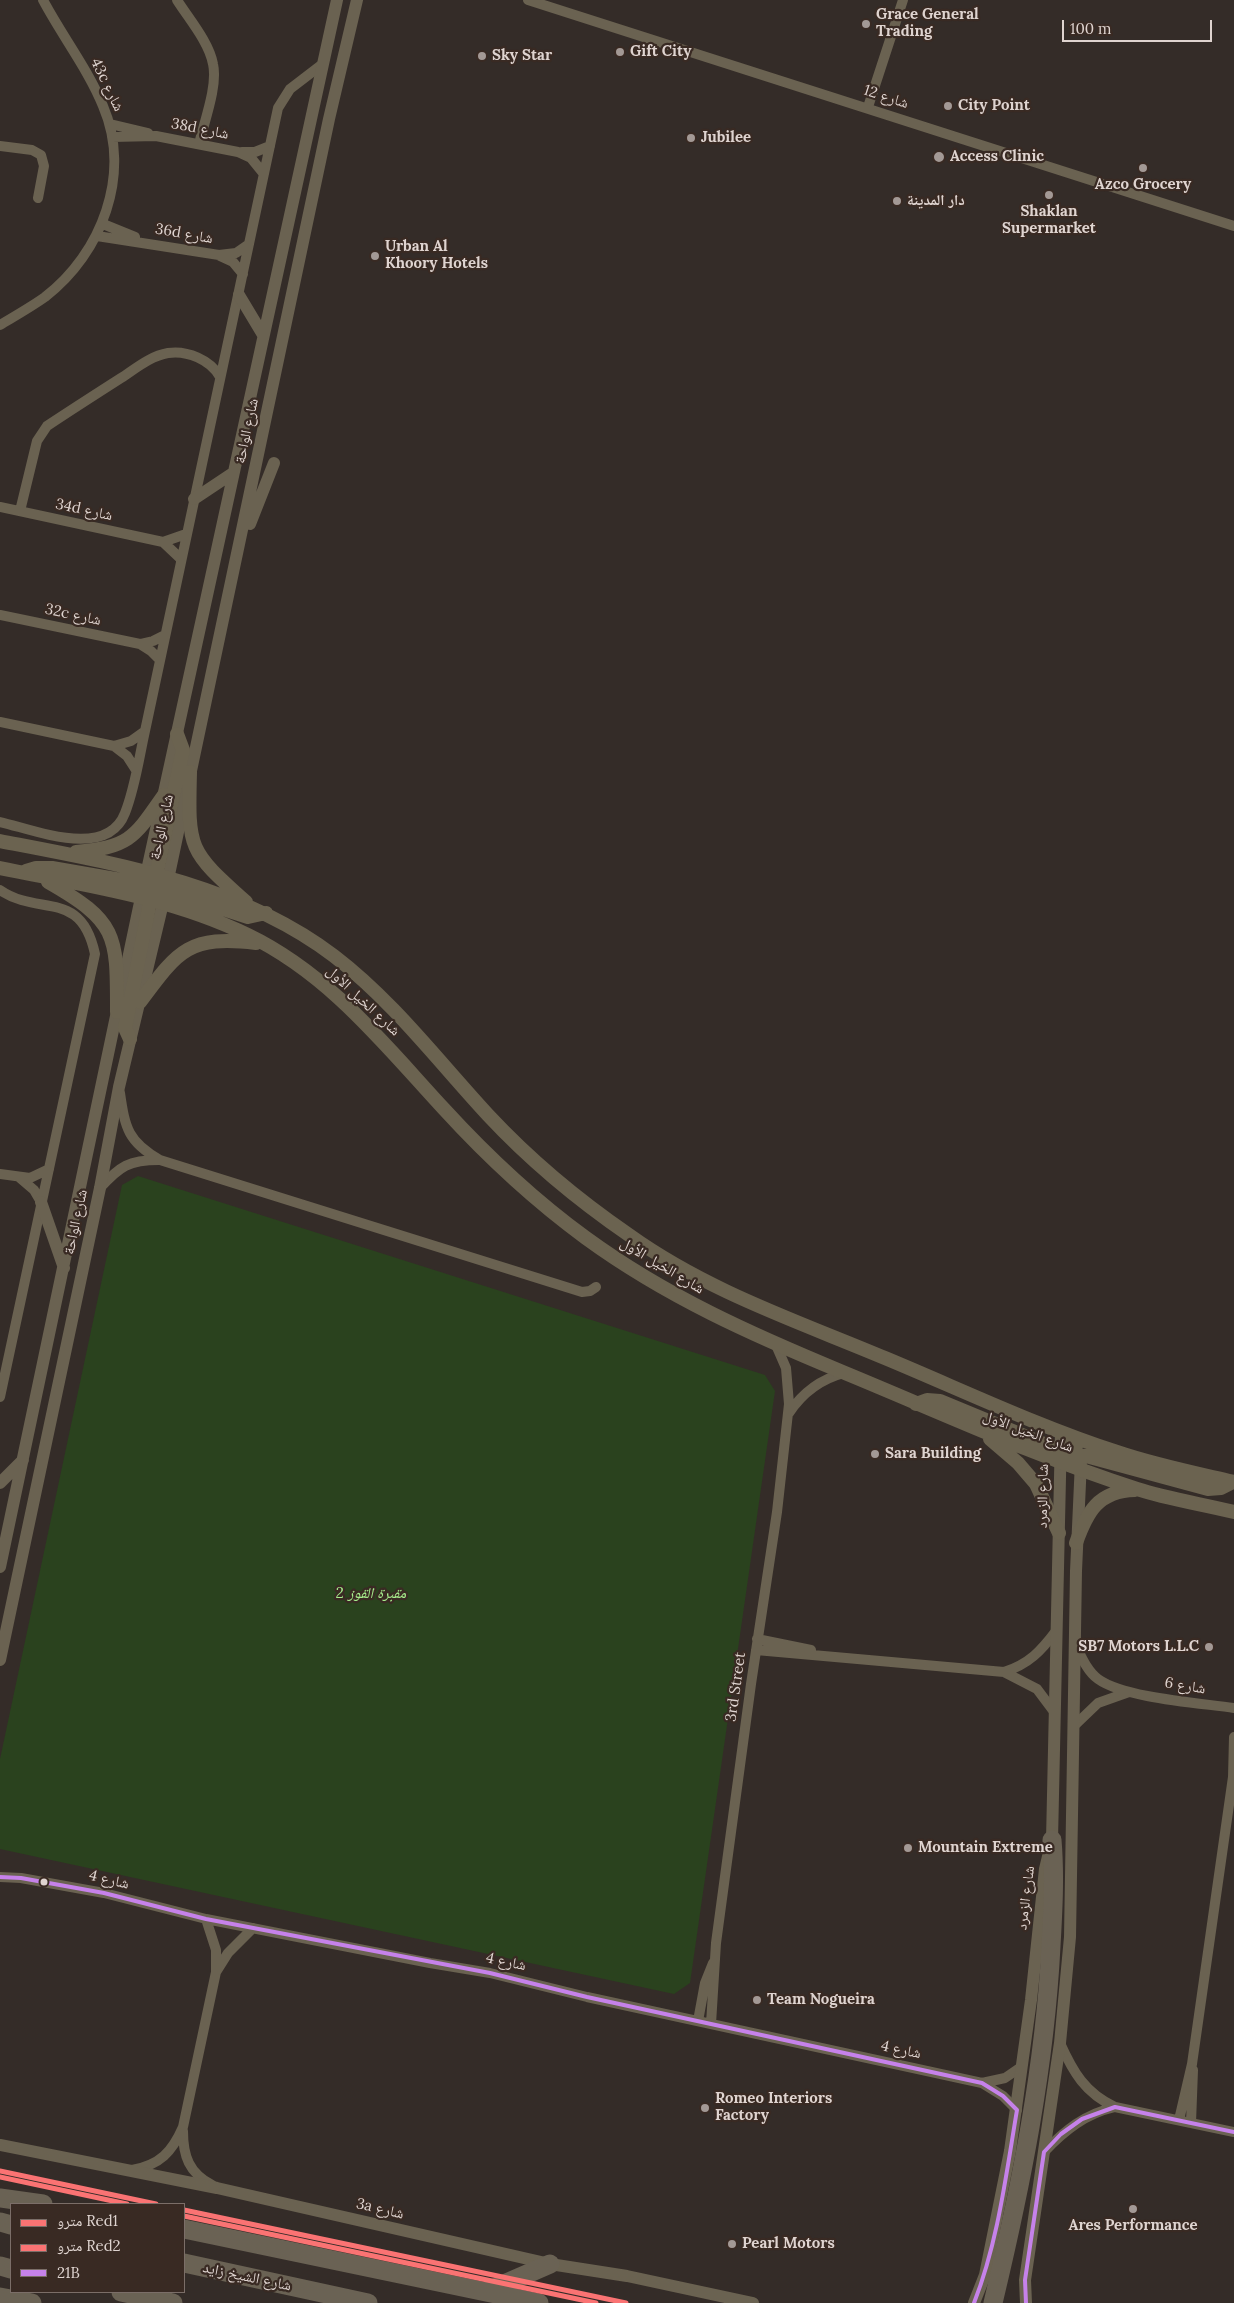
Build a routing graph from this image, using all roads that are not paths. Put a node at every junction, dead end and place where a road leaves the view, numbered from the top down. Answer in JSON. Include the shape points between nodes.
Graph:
{"nodes":[{"id":1,"x":43,"y":0,"type":"edge"},
{"id":2,"x":177,"y":0,"type":"edge"},
{"id":3,"x":337,"y":0,"type":"edge"},
{"id":4,"x":357,"y":0,"type":"edge"},
{"id":5,"x":528,"y":0,"type":"edge"},
{"id":6,"x":903,"y":0,"type":"edge"},
{"id":7,"x":320,"y":66,"type":"junction"},
{"id":8,"x":868,"y":107,"type":"junction"},
{"id":9,"x":110,"y":124,"type":"junction"},
{"id":10,"x":156,"y":136,"type":"junction"},
{"id":11,"x":112,"y":137,"type":"junction"},
{"id":12,"x":199,"y":144,"type":"junction"},
{"id":13,"x":0,"y":146,"type":"edge"},
{"id":14,"x":270,"y":146,"type":"junction"},
{"id":15,"x":238,"y":152,"type":"junction"},
{"id":16,"x":264,"y":174,"type":"junction"},
{"id":17,"x":38,"y":198,"type":"dead end"},
{"id":18,"x":103,"y":224,"type":"junction"},
{"id":19,"x":1234,"y":226,"type":"edge"},
{"id":20,"x":97,"y":236,"type":"junction"},
{"id":21,"x":143,"y":242,"type":"junction"},
{"id":22,"x":249,"y":244,"type":"junction"},
{"id":23,"x":220,"y":255,"type":"junction"},
{"id":24,"x":243,"y":274,"type":"junction"},
{"id":25,"x":239,"y":295,"type":"junction"},
{"id":26,"x":0,"y":325,"type":"edge"},
{"id":27,"x":263,"y":335,"type":"junction"},
{"id":28,"x":227,"y":345,"type":"junction"},
{"id":29,"x":202,"y":360,"type":"junction"},
{"id":30,"x":220,"y":377,"type":"junction"},
{"id":31,"x":274,"y":463,"type":"dead end"},
{"id":32,"x":233,"y":473,"type":"junction"},
{"id":33,"x":194,"y":499,"type":"junction"},
{"id":34,"x":0,"y":507,"type":"edge"},
{"id":35,"x":20,"y":511,"type":"junction"},
{"id":36,"x":186,"y":534,"type":"junction"},
{"id":37,"x":163,"y":542,"type":"junction"},
{"id":38,"x":181,"y":559,"type":"junction"},
{"id":39,"x":236,"y":559,"type":"junction"},
{"id":40,"x":0,"y":615,"type":"edge"},
{"id":41,"x":165,"y":635,"type":"junction"},
{"id":42,"x":140,"y":644,"type":"junction"},
{"id":43,"x":160,"y":660,"type":"junction"},
{"id":44,"x":0,"y":722,"type":"edge"},
{"id":45,"x":145,"y":731,"type":"junction"},
{"id":46,"x":177,"y":734,"type":"junction"},
{"id":47,"x":114,"y":746,"type":"junction"},
{"id":48,"x":136,"y":770,"type":"junction"},
{"id":49,"x":190,"y":772,"type":"junction"},
{"id":50,"x":164,"y":795,"type":"junction"},
{"id":51,"x":0,"y":822,"type":"edge"},
{"id":52,"x":0,"y":841,"type":"edge"},
{"id":53,"x":63,"y":853,"type":"junction"},
{"id":54,"x":0,"y":868,"type":"edge"},
{"id":55,"x":22,"y":873,"type":"junction"},
{"id":56,"x":37,"y":876,"type":"junction"},
{"id":57,"x":154,"y":887,"type":"junction"},
{"id":58,"x":0,"y":890,"type":"edge"},
{"id":59,"x":250,"y":906,"type":"junction"},
{"id":60,"x":266,"y":913,"type":"junction"},
{"id":61,"x":266,"y":944,"type":"junction"},
{"id":62,"x":140,"y":1002,"type":"junction"},
{"id":63,"x":117,"y":1012,"type":"junction"},
{"id":64,"x":130,"y":1039,"type":"junction"},
{"id":65,"x":119,"y":1087,"type":"junction"},
{"id":66,"x":160,"y":1160,"type":"junction"},
{"id":67,"x":49,"y":1169,"type":"junction"},
{"id":68,"x":0,"y":1174,"type":"edge"},
{"id":69,"x":20,"y":1178,"type":"junction"},
{"id":70,"x":100,"y":1188,"type":"junction"},
{"id":71,"x":41,"y":1202,"type":"junction"},
{"id":72,"x":64,"y":1268,"type":"junction"},
{"id":73,"x":596,"y":1286,"type":"dead end"},
{"id":74,"x":776,"y":1345,"type":"junction"},
{"id":75,"x":844,"y":1373,"type":"junction"},
{"id":76,"x":0,"y":1397,"type":"edge"},
{"id":77,"x":916,"y":1404,"type":"junction"},
{"id":78,"x":788,"y":1416,"type":"junction"},
{"id":79,"x":1061,"y":1432,"type":"junction"},
{"id":80,"x":984,"y":1433,"type":"junction"},
{"id":81,"x":1082,"y":1440,"type":"junction"},
{"id":82,"x":1060,"y":1456,"type":"junction"},
{"id":83,"x":23,"y":1460,"type":"junction"},
{"id":84,"x":1081,"y":1462,"type":"junction"},
{"id":85,"x":1233,"y":1482,"type":"edge"},
{"id":86,"x":0,"y":1483,"type":"edge"},
{"id":87,"x":1139,"y":1490,"type":"junction"},
{"id":88,"x":1234,"y":1512,"type":"edge"},
{"id":89,"x":1058,"y":1533,"type":"junction"},
{"id":90,"x":1076,"y":1543,"type":"junction"},
{"id":91,"x":0,"y":1567,"type":"edge"},
{"id":92,"x":1056,"y":1631,"type":"junction"},
{"id":93,"x":1074,"y":1643,"type":"junction"},
{"id":94,"x":756,"y":1645,"type":"junction"},
{"id":95,"x":0,"y":1660,"type":"edge"},
{"id":96,"x":1004,"y":1672,"type":"junction"},
{"id":97,"x":1131,"y":1692,"type":"junction"},
{"id":98,"x":1234,"y":1708,"type":"edge"},
{"id":99,"x":1055,"y":1713,"type":"junction"},
{"id":100,"x":1074,"y":1726,"type":"junction"},
{"id":101,"x":1234,"y":1737,"type":"edge"},
{"id":102,"x":1233,"y":1775,"type":"edge"},
{"id":103,"x":1052,"y":1840,"type":"junction"},
{"id":104,"x":0,"y":1869,"type":"edge"},
{"id":105,"x":0,"y":1877,"type":"edge"},
{"id":106,"x":22,"y":1878,"type":"junction"},
{"id":107,"x":206,"y":1920,"type":"junction"},
{"id":108,"x":253,"y":1928,"type":"junction"},
{"id":109,"x":714,"y":1962,"type":"junction"},
{"id":110,"x":216,"y":1972,"type":"junction"},
{"id":111,"x":698,"y":2021,"type":"junction"},
{"id":112,"x":711,"y":2024,"type":"junction"},
{"id":113,"x":1051,"y":2043,"type":"junction"},
{"id":114,"x":1192,"y":2064,"type":"junction"},
{"id":115,"x":1022,"y":2066,"type":"junction"},
{"id":116,"x":982,"y":2083,"type":"junction"},
{"id":117,"x":1114,"y":2107,"type":"junction"},
{"id":118,"x":1017,"y":2110,"type":"junction"},
{"id":119,"x":1179,"y":2120,"type":"junction"},
{"id":120,"x":1191,"y":2123,"type":"junction"},
{"id":121,"x":182,"y":2127,"type":"junction"},
{"id":122,"x":1234,"y":2132,"type":"edge"},
{"id":123,"x":0,"y":2145,"type":"edge"},
{"id":124,"x":1044,"y":2152,"type":"junction"},
{"id":125,"x":126,"y":2171,"type":"junction"},
{"id":126,"x":217,"y":2188,"type":"junction"},
{"id":127,"x":0,"y":2198,"type":"edge"},
{"id":128,"x":36,"y":2203,"type":"edge"},
{"id":129,"x":185,"y":2228,"type":"edge"},
{"id":130,"x":185,"y":2263,"type":"edge"},
{"id":131,"x":550,"y":2264,"type":"junction"},
{"id":132,"x":488,"y":2291,"type":"junction"},
{"id":133,"x":126,"y":2293,"type":"edge"},
{"id":134,"x":0,"y":2297,"type":"edge"},
{"id":135,"x":32,"y":2303,"type":"edge"},
{"id":136,"x":173,"y":2303,"type":"edge"},
{"id":137,"x":368,"y":2303,"type":"edge"},
{"id":138,"x":539,"y":2303,"type":"edge"},
{"id":139,"x":753,"y":2303,"type":"edge"},
{"id":140,"x":974,"y":2303,"type":"edge"},
{"id":141,"x":993,"y":2303,"type":"edge"},
{"id":142,"x":1026,"y":2303,"type":"edge"}],
"edges":[{"from":1,"to":9,"type":"street","name":"43c شارع","via":[[95,88]]},
{"from":2,"to":12,"type":"street","via":[[214,64]]},
{"from":3,"to":7,"type":"street","name":"شارع الواحة"},
{"from":4,"to":39,"type":"street","name":"شارع الواحة"},
{"from":5,"to":8,"type":"street","name":"شارع 12"},
{"from":6,"to":8,"type":"street"},
{"from":7,"to":14,"type":"street","via":[[280,100]]},
{"from":7,"to":27,"type":"street","name":"شارع الواحة"},
{"from":8,"to":19,"type":"street","name":"شارع 12"},
{"from":9,"to":10,"type":"street","name":"38d شارع"},
{"from":9,"to":11,"type":"street","name":"43c شارع"},
{"from":10,"to":11,"type":"street","name":"38d شارع"},
{"from":10,"to":12,"type":"street","name":"38d شارع"},
{"from":11,"to":18,"type":"street","name":"43c شارع","via":[[113,181]]},
{"from":12,"to":15,"type":"street","name":"38d شارع"},
{"from":13,"to":17,"type":"street","via":[[32,150],[42,155],[44,166]]},
{"from":14,"to":15,"type":"street","name":"38d شارع","via":[[255,152]]},
{"from":14,"to":16,"type":"street"},
{"from":15,"to":16,"type":"street","name":"38d شارع","via":[[251,158]]},
{"from":16,"to":22,"type":"street"},
{"from":18,"to":20,"type":"street","name":"43c شارع"},
{"from":18,"to":21,"type":"street","name":"36d شارع"},
{"from":20,"to":21,"type":"street","name":"36d شارع"},
{"from":20,"to":26,"type":"street","name":"43c شارع","via":[[65,278],[45,296]]},
{"from":21,"to":23,"type":"street","name":"36d شارع"},
{"from":22,"to":23,"type":"street","name":"36d شارع","via":[[236,253]]},
{"from":22,"to":24,"type":"street"},
{"from":23,"to":24,"type":"street","name":"36d شارع","via":[[233,262]]},
{"from":24,"to":25,"type":"street"},
{"from":25,"to":27,"type":"street"},
{"from":25,"to":28,"type":"street"},
{"from":27,"to":32,"type":"street","name":"شارع الواحة"},
{"from":28,"to":29,"type":"street","via":[[216,355]]},
{"from":28,"to":30,"type":"street"},
{"from":29,"to":30,"type":"street"},
{"from":29,"to":35,"type":"street","via":[[177,353],[157,356],[47,426],[37,441]]},
{"from":30,"to":33,"type":"street"},
{"from":31,"to":39,"type":"street"},
{"from":32,"to":33,"type":"street"},
{"from":32,"to":46,"type":"street","name":"شارع الواحة"},
{"from":33,"to":36,"type":"street"},
{"from":34,"to":35,"type":"street","name":"34d شارع"},
{"from":35,"to":37,"type":"street","name":"34d شارع"},
{"from":36,"to":37,"type":"street"},
{"from":36,"to":38,"type":"street"},
{"from":37,"to":38,"type":"street"},
{"from":38,"to":41,"type":"street"},
{"from":39,"to":49,"type":"street","name":"شارع الواحة"},
{"from":40,"to":42,"type":"street","name":"32c شارع"},
{"from":41,"to":42,"type":"street"},
{"from":41,"to":43,"type":"street"},
{"from":42,"to":43,"type":"street","name":"32c شارع"},
{"from":43,"to":45,"type":"street"},
{"from":44,"to":47,"type":"street"},
{"from":45,"to":47,"type":"street","via":[[131,742]]},
{"from":45,"to":48,"type":"street"},
{"from":46,"to":50,"type":"street","name":"شارع الواحة"},
{"from":46,"to":57,"type":"main road","via":[[183,750]]},
{"from":47,"to":48,"type":"street","via":[[127,756]]},
{"from":48,"to":51,"type":"street","via":[[125,815],[103,836],[73,839]]},
{"from":49,"to":57,"type":"street","name":"شارع الواحة"},
{"from":49,"to":59,"type":"main road","via":[[190,830],[195,848],[210,870]]},
{"from":50,"to":53,"type":"main road","via":[[140,829],[124,842],[99,850]]},
{"from":50,"to":57,"type":"street","name":"شارع الواحة"},
{"from":52,"to":53,"type":"main road","name":"شارع الخيل الأول"},
{"from":53,"to":57,"type":"main road","name":"شارع الخيل الأول"},
{"from":54,"to":55,"type":"main road","name":"شارع الخيل الأول"},
{"from":55,"to":56,"type":"main road","name":"شارع الخيل الأول"},
{"from":55,"to":57,"type":"main road","via":[[36,868],[52,868]]},
{"from":56,"to":57,"type":"main road","name":"شارع الخيل الأول"},
{"from":56,"to":63,"type":"main road","via":[[86,904],[110,934],[116,957]]},
{"from":57,"to":59,"type":"main road","name":"شارع الخيل الأول"},
{"from":57,"to":60,"type":"main road","via":[[248,917]]},
{"from":57,"to":61,"type":"main road","name":"شارع الخيل الأول"},
{"from":57,"to":62,"type":"street","name":"شارع الواحة"},
{"from":57,"to":63,"type":"street","name":"شارع الواحة"},
{"from":57,"to":64,"type":"main road","via":[[125,1028]]},
{"from":58,"to":67,"type":"street","via":[[14,897],[61,908],[76,916],[87,929],[95,954]]},
{"from":59,"to":60,"type":"main road","name":"شارع الخيل الأول"},
{"from":60,"to":79,"type":"main road","name":"شارع الخيل الأول","via":[[318,944],[353,971],[402,1018],[517,1145],[573,1194],[633,1238],[692,1275],[750,1304]]},
{"from":61,"to":62,"type":"main road","via":[[223,940],[189,948],[170,962]]},
{"from":61,"to":74,"type":"main road","name":"شارع الخيل الأول","via":[[356,1012],[470,1136],[559,1218],[650,1280]]},
{"from":62,"to":64,"type":"street","name":"شارع الواحة"},
{"from":63,"to":72,"type":"street","name":"شارع الواحة"},
{"from":64,"to":65,"type":"street","name":"شارع الواحة"},
{"from":65,"to":66,"type":"street","via":[[128,1131],[144,1151]]},
{"from":65,"to":70,"type":"street","name":"شارع الواحة"},
{"from":66,"to":70,"type":"street","via":[[131,1162],[118,1169]]},
{"from":66,"to":73,"type":"street","via":[[582,1292]]},
{"from":67,"to":69,"type":"street","via":[[30,1178]]},
{"from":67,"to":71,"type":"street"},
{"from":68,"to":69,"type":"street"},
{"from":69,"to":71,"type":"street","via":[[34,1190]]},
{"from":70,"to":95,"type":"street","name":"شارع الواحة"},
{"from":71,"to":72,"type":"street"},
{"from":71,"to":76,"type":"street"},
{"from":72,"to":83,"type":"street","name":"شارع الواحة"},
{"from":74,"to":75,"type":"main road","name":"شارع الخيل الأول"},
{"from":74,"to":78,"type":"street","name":"3rd Street","via":[[788,1379]]},
{"from":75,"to":77,"type":"main road","name":"شارع الخيل الأول"},
{"from":75,"to":78,"type":"street","via":[[811,1388]]},
{"from":77,"to":80,"type":"main road","name":"شارع الخيل الأول"},
{"from":77,"to":82,"type":"main road","via":[[927,1400],[940,1401]]},
{"from":78,"to":94,"type":"street","name":"3rd Street"},
{"from":79,"to":81,"type":"main road","name":"شارع الخيل الأول"},
{"from":79,"to":82,"type":"street","name":"شارع الزمرد"},
{"from":80,"to":82,"type":"main road","name":"شارع الخيل الأول"},
{"from":80,"to":89,"type":"main road","via":[[1036,1484]]},
{"from":81,"to":82,"type":"main road"},
{"from":81,"to":84,"type":"street"},
{"from":81,"to":85,"type":"main road","name":"شارع الخيل الأول"},
{"from":82,"to":84,"type":"main road","name":"شارع الخيل الأول"},
{"from":82,"to":89,"type":"street","name":"شارع الزمرد"},
{"from":83,"to":86,"type":"street"},
{"from":83,"to":91,"type":"street","name":"شارع الواحة"},
{"from":84,"to":85,"type":"main road","via":[[1208,1489],[1221,1488]]},
{"from":84,"to":87,"type":"main road","name":"شارع الخيل الأول"},
{"from":84,"to":90,"type":"street"},
{"from":87,"to":88,"type":"main road","name":"شارع الخيل الأول"},
{"from":87,"to":90,"type":"main road","via":[[1112,1494],[1100,1501],[1084,1520]]},
{"from":89,"to":92,"type":"street","name":"شارع الزمرد"},
{"from":90,"to":93,"type":"street"},
{"from":92,"to":96,"type":"street","via":[[1032,1658]]},
{"from":92,"to":99,"type":"street","name":"شارع الزمرد"},
{"from":93,"to":97,"type":"street","name":"شارع 6","via":[[1097,1678]]},
{"from":93,"to":100,"type":"street"},
{"from":94,"to":96,"type":"street"},
{"from":94,"to":109,"type":"street","name":"3rd Street"},
{"from":96,"to":99,"type":"street","via":[[1028,1682]]},
{"from":97,"to":98,"type":"street","name":"شارع 6"},
{"from":97,"to":100,"type":"street","name":"شارع 6","via":[[1098,1703]]},
{"from":99,"to":103,"type":"street","name":"شارع الزمرد"},
{"from":100,"to":113,"type":"street","via":[[1070,1937]]},
{"from":101,"to":102,"type":"street"},
{"from":102,"to":114,"type":"street"},
{"from":103,"to":113,"type":"highway"},
{"from":103,"to":115,"type":"street","name":"شارع الزمرد","via":[[1045,1869]]},
{"from":104,"to":106,"type":"street","name":"شارع 4"},
{"from":105,"to":106,"type":"street","name":"شارع 4"},
{"from":106,"to":107,"type":"street","name":"شارع 4","via":[[104,1893]]},
{"from":107,"to":108,"type":"street","name":"شارع 4"},
{"from":107,"to":110,"type":"street","via":[[216,1950]]},
{"from":108,"to":110,"type":"street","via":[[228,1953]]},
{"from":108,"to":111,"type":"street","name":"شارع 4","via":[[490,1973]]},
{"from":109,"to":111,"type":"street"},
{"from":109,"to":112,"type":"street","via":[[716,1980]]},
{"from":110,"to":121,"type":"street"},
{"from":111,"to":112,"type":"street","name":"شارع 4"},
{"from":112,"to":116,"type":"street","name":"شارع 4"},
{"from":113,"to":117,"type":"street","via":[[1081,2082],[1099,2099]]},
{"from":113,"to":124,"type":"street"},
{"from":113,"to":141,"type":"highway"},
{"from":114,"to":119,"type":"street"},
{"from":114,"to":120,"type":"street"},
{"from":115,"to":116,"type":"street","name":"شارع 4","via":[[1006,2078]]},
{"from":115,"to":118,"type":"street","name":"شارع الزمرد"},
{"from":116,"to":118,"type":"street","name":"شارع 4","via":[[1004,2096]]},
{"from":117,"to":119,"type":"street"},
{"from":117,"to":124,"type":"street","via":[[1082,2119]]},
{"from":118,"to":140,"type":"street","name":"شارع الزمرد","via":[[1001,2204],[985,2275]]},
{"from":119,"to":120,"type":"street"},
{"from":120,"to":122,"type":"street"},
{"from":121,"to":125,"type":"street","via":[[172,2149],[163,2158],[153,2165]]},
{"from":121,"to":126,"type":"street","via":[[188,2163],[202,2180]]},
{"from":123,"to":125,"type":"street","name":"3a شارع"},
{"from":124,"to":142,"type":"street","via":[[1025,2280]]},
{"from":125,"to":126,"type":"street","name":"3a شارع"},
{"from":126,"to":131,"type":"street","name":"3a شارع"},
{"from":127,"to":128,"type":"highway"},
{"from":129,"to":132,"type":"highway"},
{"from":130,"to":137,"type":"highway","name":"شارع الشيخ زايد"},
{"from":131,"to":132,"type":"highway"},
{"from":131,"to":139,"type":"street","name":"3a شارع","via":[[627,2276]]},
{"from":132,"to":138,"type":"highway"},
{"from":133,"to":136,"type":"highway"},
{"from":134,"to":135,"type":"highway"}]}
